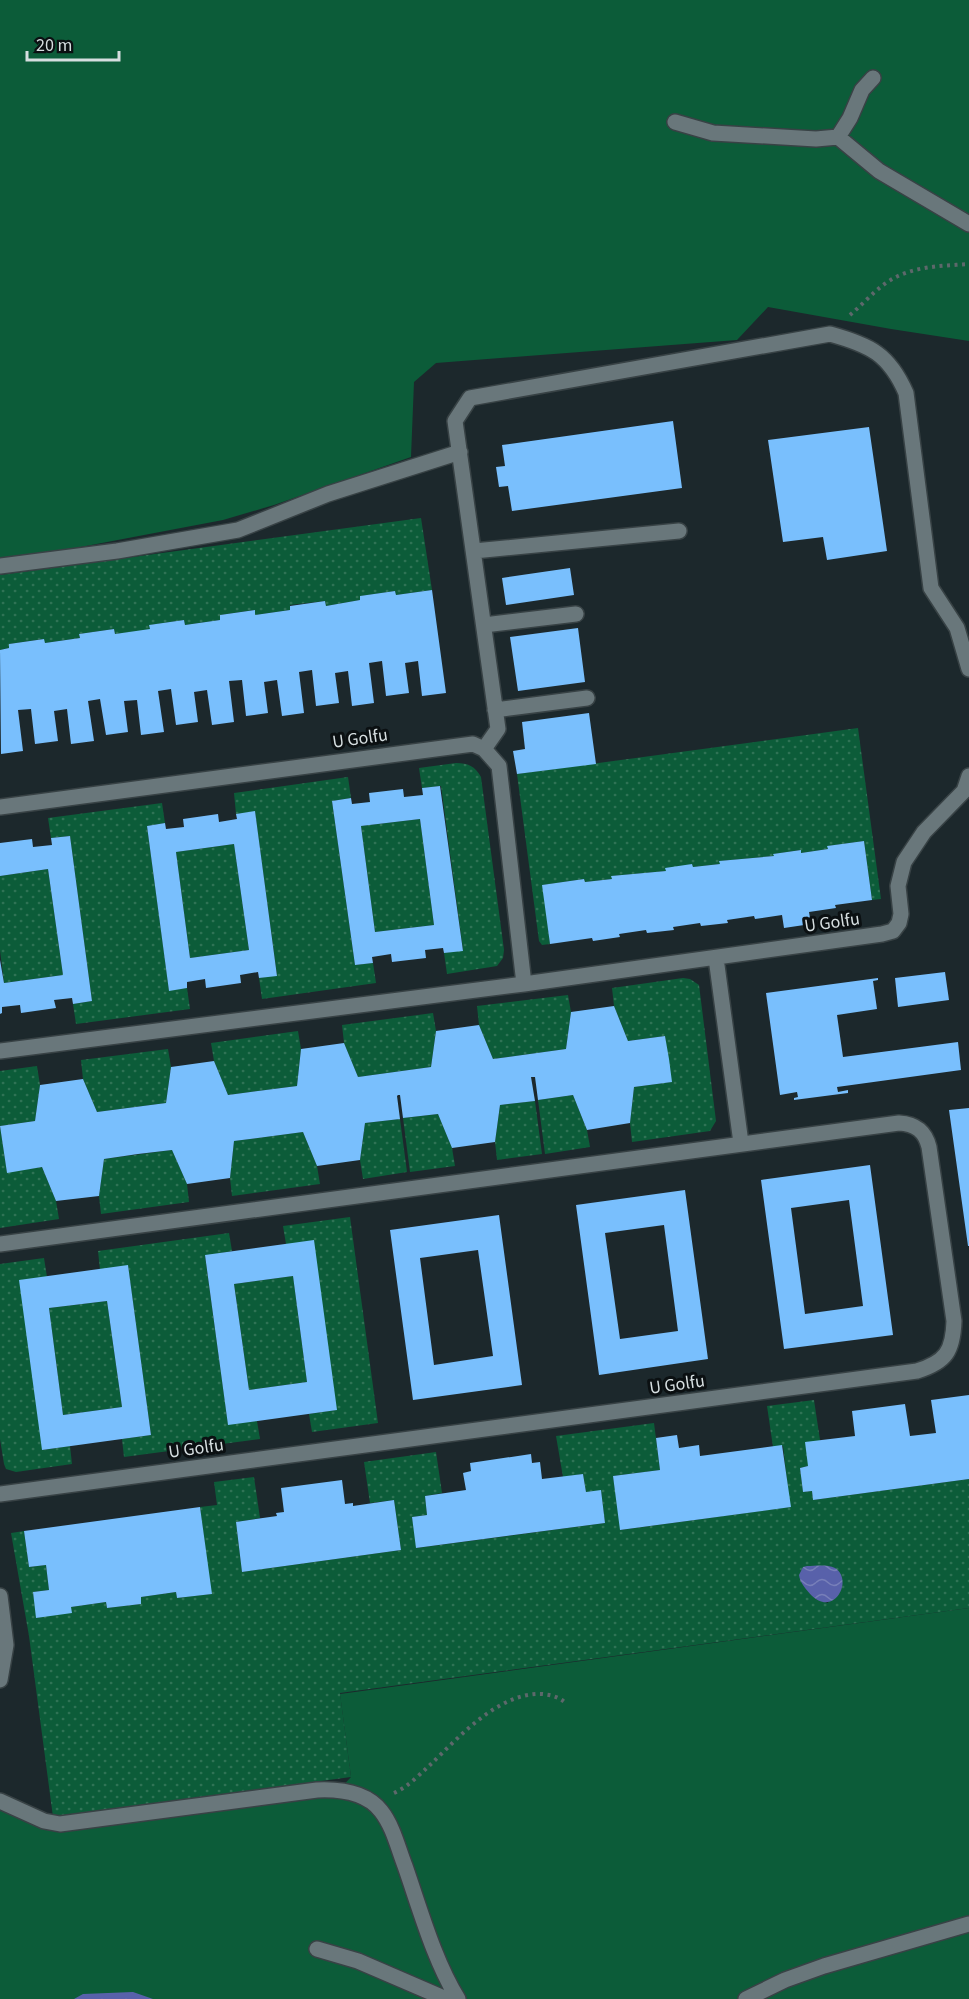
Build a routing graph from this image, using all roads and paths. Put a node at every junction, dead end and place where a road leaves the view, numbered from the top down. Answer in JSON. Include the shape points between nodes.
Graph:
{"nodes":[{"id":1,"x":873,"y":78,"type":"dead end"},
{"id":2,"x":675,"y":122,"type":"dead end"},
{"id":3,"x":838,"y":137,"type":"junction"},
{"id":4,"x":969,"y":224,"type":"edge"},
{"id":5,"x":969,"y":264,"type":"edge"},
{"id":6,"x":830,"y":334,"type":"junction"},
{"id":7,"x":460,"y":452,"type":"junction"},
{"id":8,"x":679,"y":531,"type":"dead end"},
{"id":9,"x":474,"y":551,"type":"junction"},
{"id":10,"x":0,"y":566,"type":"edge"},
{"id":11,"x":576,"y":614,"type":"dead end"},
{"id":12,"x":484,"y":625,"type":"junction"},
{"id":13,"x":969,"y":669,"type":"edge"},
{"id":14,"x":587,"y":698,"type":"dead end"},
{"id":15,"x":495,"y":710,"type":"junction"},
{"id":16,"x":484,"y":749,"type":"junction"},
{"id":17,"x":969,"y":776,"type":"edge"},
{"id":18,"x":0,"y":807,"type":"edge"},
{"id":19,"x":716,"y":958,"type":"junction"},
{"id":20,"x":524,"y":984,"type":"junction"},
{"id":21,"x":0,"y":1051,"type":"edge"},
{"id":22,"x":741,"y":1143,"type":"junction"},
{"id":23,"x":0,"y":1244,"type":"edge"},
{"id":24,"x":0,"y":1494,"type":"edge"},
{"id":25,"x":0,"y":1596,"type":"edge"},
{"id":26,"x":0,"y":1680,"type":"edge"},
{"id":27,"x":567,"y":1704,"type":"dead end"},
{"id":28,"x":364,"y":1798,"type":"junction"},
{"id":29,"x":0,"y":1801,"type":"edge"},
{"id":30,"x":969,"y":1924,"type":"edge"},
{"id":31,"x":318,"y":1949,"type":"dead end"},
{"id":32,"x":446,"y":1999,"type":"edge"},
{"id":33,"x":458,"y":1999,"type":"edge"},
{"id":34,"x":746,"y":1999,"type":"edge"}],
"edges":[{"from":1,"to":3,"type":"street","via":[[862,90]]},
{"from":2,"to":3,"type":"street","via":[[712,133]]},
{"from":3,"to":4,"type":"street","via":[[879,171]]},
{"from":5,"to":6,"type":"path","via":[[903,273],[885,283]]},
{"from":6,"to":7,"type":"street","via":[[470,398],[455,421]]},
{"from":6,"to":13,"type":"street","via":[[872,348],[886,359],[906,393],[930,588],[957,628]]},
{"from":7,"to":9,"type":"street"},
{"from":7,"to":10,"type":"street","via":[[328,494],[238,530]]},
{"from":8,"to":9,"type":"street"},
{"from":9,"to":12,"type":"street"},
{"from":11,"to":12,"type":"street"},
{"from":12,"to":15,"type":"street"},
{"from":14,"to":15,"type":"street"},
{"from":15,"to":16,"type":"street","via":[[498,729]]},
{"from":16,"to":18,"type":"street","name":"U Golfu","via":[[458,744]]},
{"from":16,"to":20,"type":"street","via":[[499,766]]},
{"from":17,"to":19,"type":"street","name":"U Golfu","via":[[964,792],[924,832],[904,862],[898,886],[901,914],[893,931]]},
{"from":19,"to":20,"type":"street","name":"U Golfu"},
{"from":19,"to":22,"type":"street"},
{"from":20,"to":21,"type":"street","name":"U Golfu"},
{"from":22,"to":23,"type":"street","name":"U Golfu"},
{"from":22,"to":24,"type":"street","name":"U Golfu","via":[[899,1124],[917,1127],[927,1137],[954,1321],[954,1337],[947,1354],[934,1366]]},
{"from":25,"to":26,"type":"street","via":[[6,1646]]},
{"from":27,"to":28,"type":"path","via":[[559,1697],[544,1695],[514,1698],[467,1729],[397,1792]]},
{"from":28,"to":29,"type":"street","via":[[348,1792],[317,1790],[60,1824]]},
{"from":28,"to":33,"type":"street","via":[[380,1810],[393,1833],[429,1935]]},
{"from":30,"to":34,"type":"street","via":[[824,1966]]},
{"from":31,"to":32,"type":"street","via":[[358,1961]]}]}
